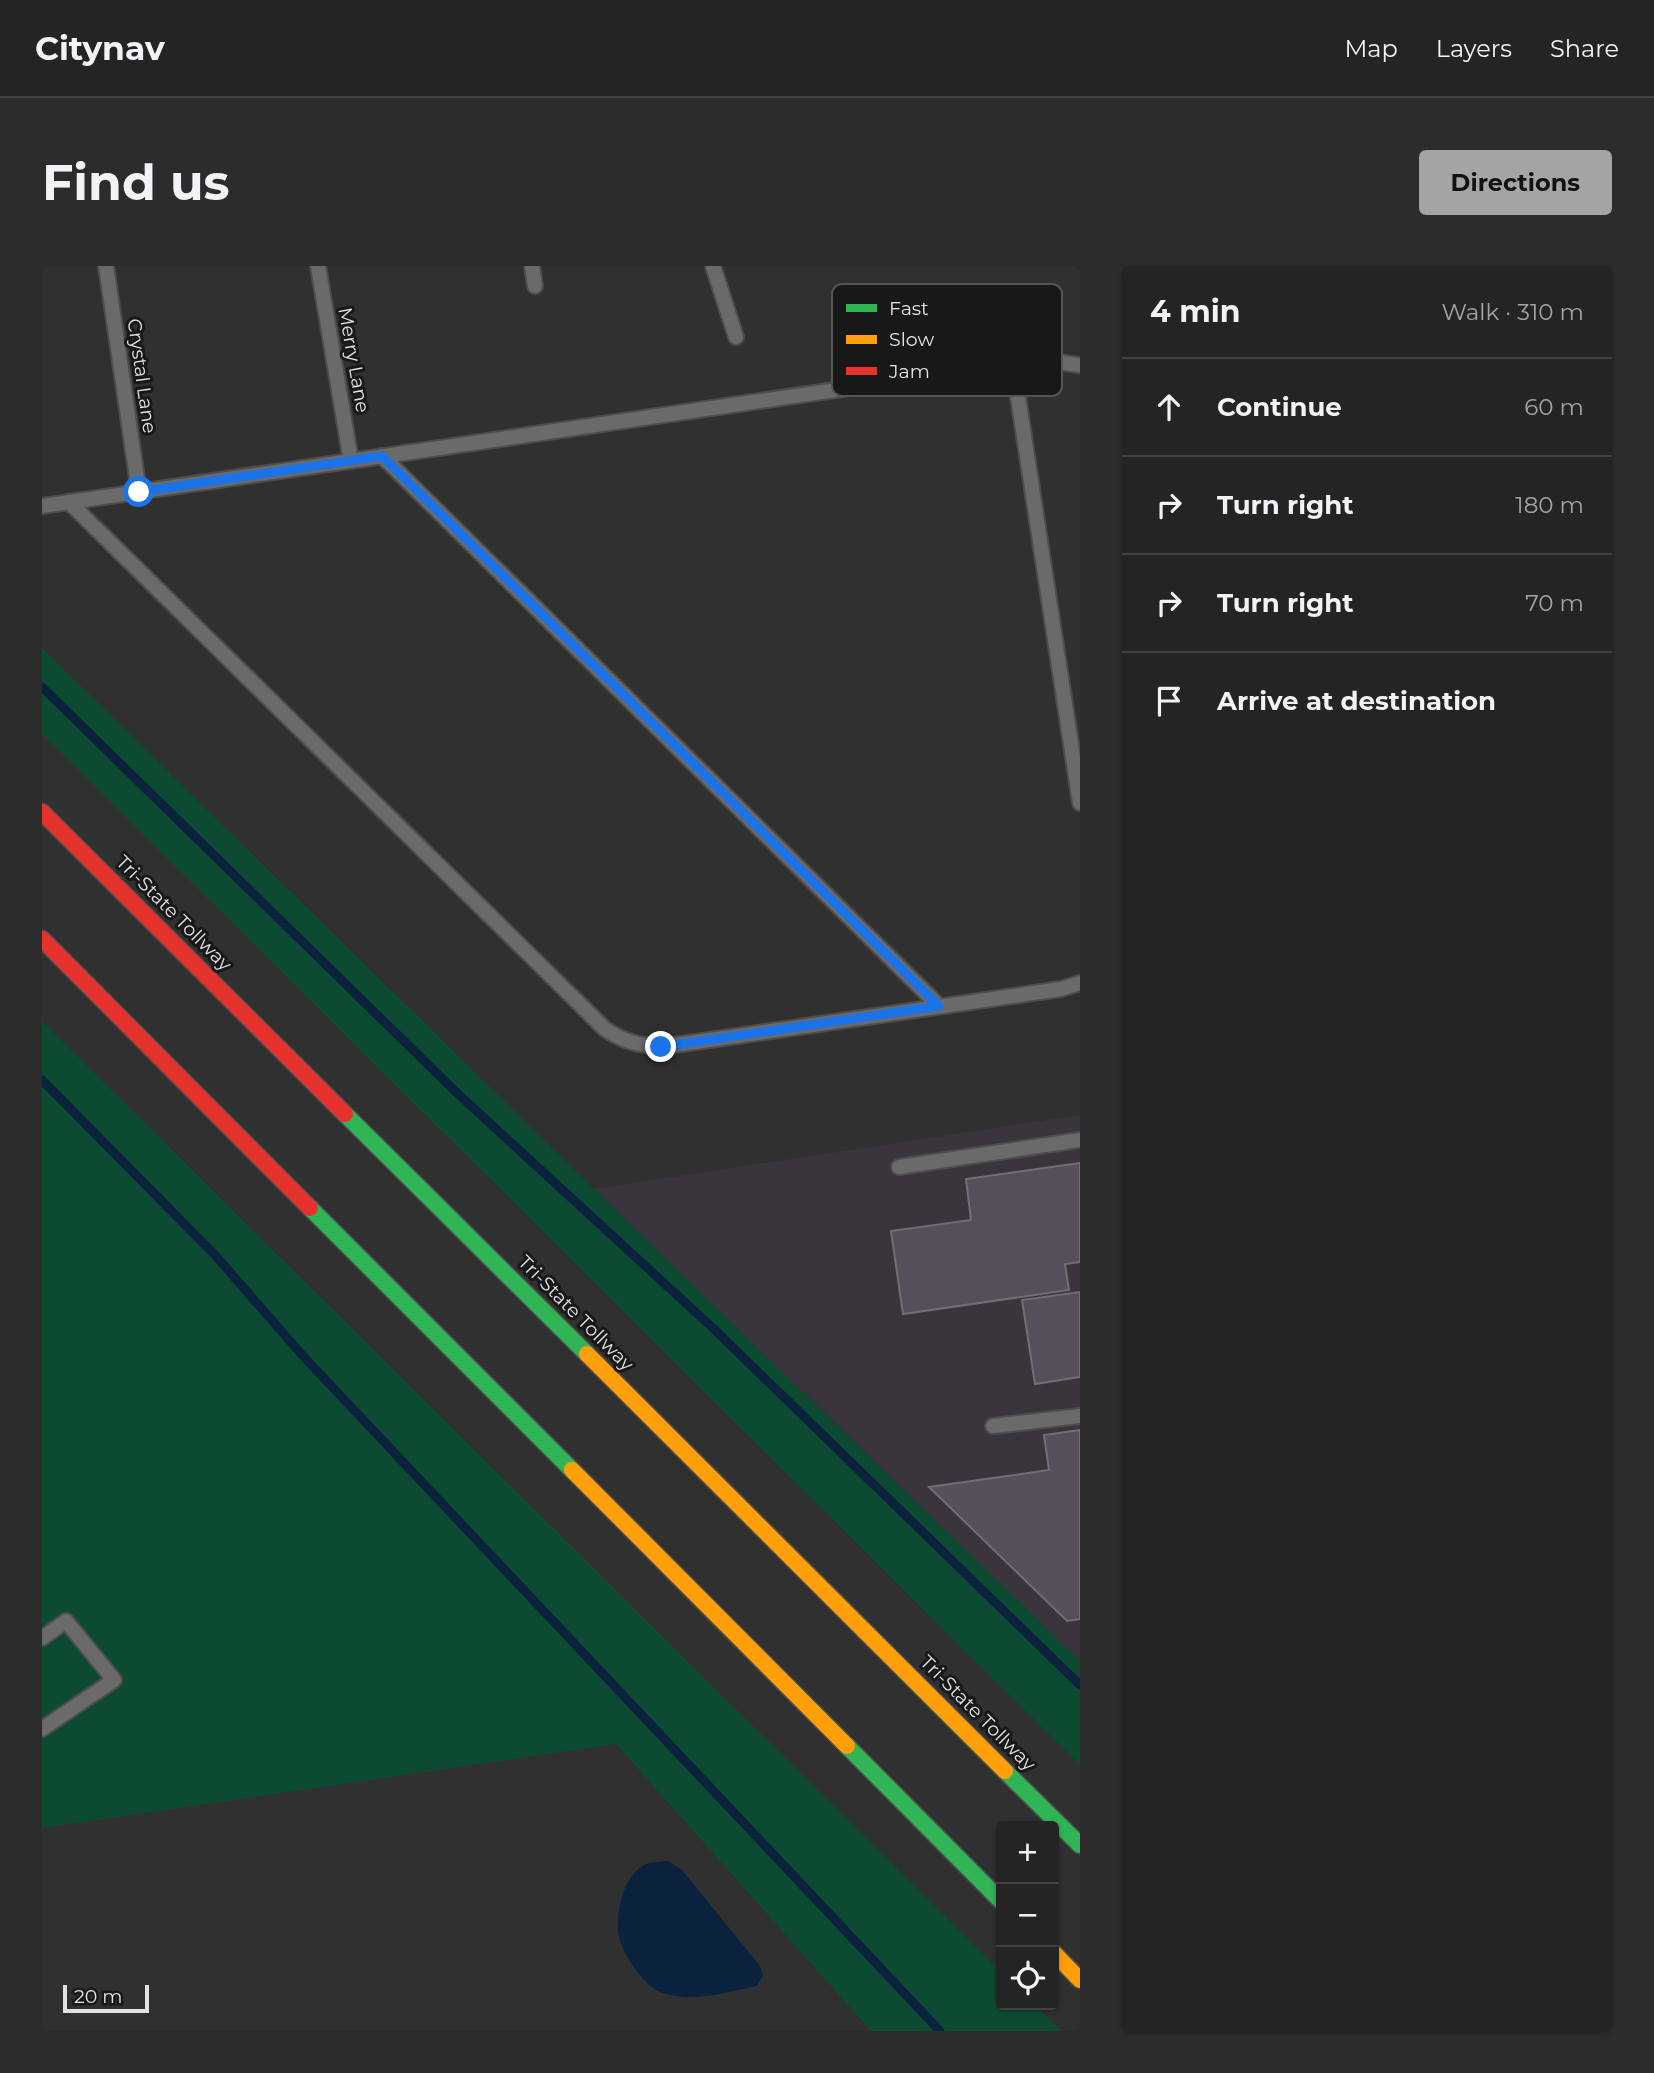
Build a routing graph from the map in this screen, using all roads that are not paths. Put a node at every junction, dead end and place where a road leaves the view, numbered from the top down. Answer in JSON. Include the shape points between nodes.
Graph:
{"nodes":[{"id":1,"x":106,"y":266,"type":"edge"},
{"id":2,"x":318,"y":266,"type":"edge"},
{"id":3,"x":532,"y":266,"type":"edge"},
{"id":4,"x":713,"y":266,"type":"edge"},
{"id":5,"x":535,"y":286,"type":"dead end"},
{"id":6,"x":736,"y":337,"type":"dead end"},
{"id":7,"x":1062,"y":363,"type":"edge"},
{"id":8,"x":1080,"y":365,"type":"edge"},
{"id":9,"x":832,"y":391,"type":"edge"},
{"id":10,"x":1018,"y":396,"type":"edge"},
{"id":11,"x":382,"y":456,"type":"junction"},
{"id":12,"x":351,"y":461,"type":"junction"},
{"id":13,"x":139,"y":492,"type":"junction"},
{"id":14,"x":69,"y":502,"type":"junction"},
{"id":15,"x":42,"y":506,"type":"edge"},
{"id":16,"x":1080,"y":803,"type":"edge"},
{"id":17,"x":42,"y":812,"type":"edge"},
{"id":18,"x":42,"y":939,"type":"edge"},
{"id":19,"x":1080,"y":983,"type":"edge"},
{"id":20,"x":939,"y":1006,"type":"junction"},
{"id":21,"x":1080,"y":1140,"type":"edge"},
{"id":22,"x":899,"y":1167,"type":"dead end"},
{"id":23,"x":1080,"y":1416,"type":"edge"},
{"id":24,"x":993,"y":1426,"type":"dead end"},
{"id":25,"x":42,"y":1638,"type":"edge"},
{"id":26,"x":42,"y":1729,"type":"edge"},
{"id":27,"x":1080,"y":1845,"type":"edge"},
{"id":28,"x":996,"y":1896,"type":"edge"},
{"id":29,"x":1059,"y":1958,"type":"edge"},
{"id":30,"x":1080,"y":1980,"type":"edge"}],
"edges":[{"from":1,"to":13,"type":"lane","name":"Crystal Lane"},
{"from":2,"to":12,"type":"lane","name":"Merry Lane"},
{"from":3,"to":5,"type":"lane"},
{"from":4,"to":6,"type":"lane"},
{"from":7,"to":8,"type":"lane"},
{"from":9,"to":11,"type":"lane"},
{"from":10,"to":16,"type":"lane"},
{"from":11,"to":12,"type":"lane"},
{"from":11,"to":20,"type":"lane"},
{"from":12,"to":13,"type":"lane"},
{"from":13,"to":14,"type":"lane"},
{"from":14,"to":15,"type":"lane"},
{"from":14,"to":20,"type":"lane","via":[[619,1038],[661,1047]]},
{"from":17,"to":27,"type":"highway","name":"Tri-State Tollway"},
{"from":18,"to":28,"type":"highway"},
{"from":19,"to":20,"type":"lane"},
{"from":21,"to":22,"type":"lane"},
{"from":23,"to":24,"type":"lane"},
{"from":25,"to":26,"type":"lane","via":[[66,1621],[114,1680]]},
{"from":29,"to":30,"type":"highway"}]}
